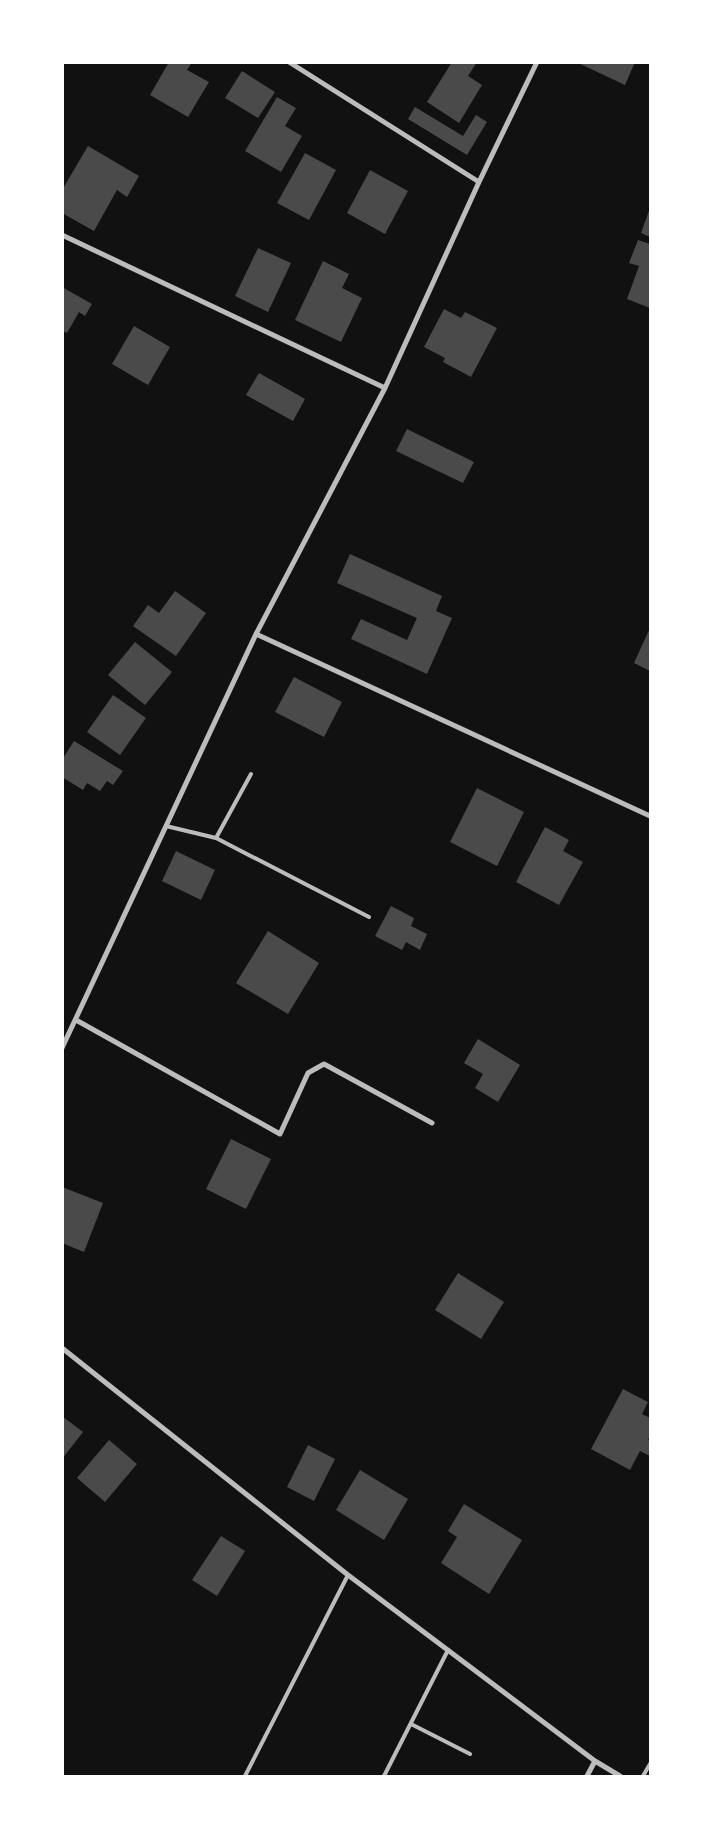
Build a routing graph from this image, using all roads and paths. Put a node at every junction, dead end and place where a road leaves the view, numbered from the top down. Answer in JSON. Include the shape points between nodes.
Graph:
{"nodes":[{"id":1,"x":289,"y":62,"type":"edge"},
{"id":2,"x":537,"y":62,"type":"edge"},
{"id":3,"x":479,"y":182,"type":"junction"},
{"id":4,"x":62,"y":235,"type":"edge"},
{"id":5,"x":385,"y":388,"type":"junction"},
{"id":6,"x":256,"y":634,"type":"junction"},
{"id":7,"x":251,"y":774,"type":"dead end"},
{"id":8,"x":650,"y":816,"type":"edge"},
{"id":9,"x":166,"y":826,"type":"junction"},
{"id":10,"x":216,"y":838,"type":"junction"},
{"id":11,"x":369,"y":917,"type":"dead end"},
{"id":12,"x":76,"y":1020,"type":"junction"},
{"id":13,"x":62,"y":1048,"type":"edge"},
{"id":14,"x":432,"y":1123,"type":"dead end"},
{"id":15,"x":62,"y":1348,"type":"edge"},
{"id":16,"x":348,"y":1575,"type":"junction"},
{"id":17,"x":448,"y":1650,"type":"junction"},
{"id":18,"x":411,"y":1724,"type":"junction"},
{"id":19,"x":470,"y":1754,"type":"dead end"},
{"id":20,"x":595,"y":1761,"type":"junction"},
{"id":21,"x":650,"y":1764,"type":"edge"},
{"id":22,"x":245,"y":1776,"type":"edge"},
{"id":23,"x":384,"y":1776,"type":"edge"},
{"id":24,"x":587,"y":1776,"type":"edge"},
{"id":25,"x":620,"y":1776,"type":"edge"},
{"id":26,"x":643,"y":1776,"type":"edge"}],
"edges":[{"from":1,"to":3,"type":"street"},
{"from":2,"to":3,"type":"street"},
{"from":3,"to":5,"type":"street"},
{"from":4,"to":5,"type":"street"},
{"from":5,"to":6,"type":"street"},
{"from":6,"to":8,"type":"street"},
{"from":6,"to":9,"type":"street"},
{"from":7,"to":10,"type":"lane"},
{"from":9,"to":10,"type":"lane"},
{"from":9,"to":12,"type":"street"},
{"from":10,"to":11,"type":"lane"},
{"from":12,"to":13,"type":"street"},
{"from":12,"to":14,"type":"street","via":[[280,1134],[308,1074],[324,1064]]},
{"from":15,"to":16,"type":"street"},
{"from":16,"to":17,"type":"street"},
{"from":16,"to":22,"type":"lane"},
{"from":17,"to":18,"type":"lane"},
{"from":17,"to":20,"type":"street"},
{"from":18,"to":19,"type":"lane"},
{"from":18,"to":23,"type":"lane"},
{"from":20,"to":24,"type":"street"},
{"from":20,"to":25,"type":"street"},
{"from":21,"to":26,"type":"lane"}]}
